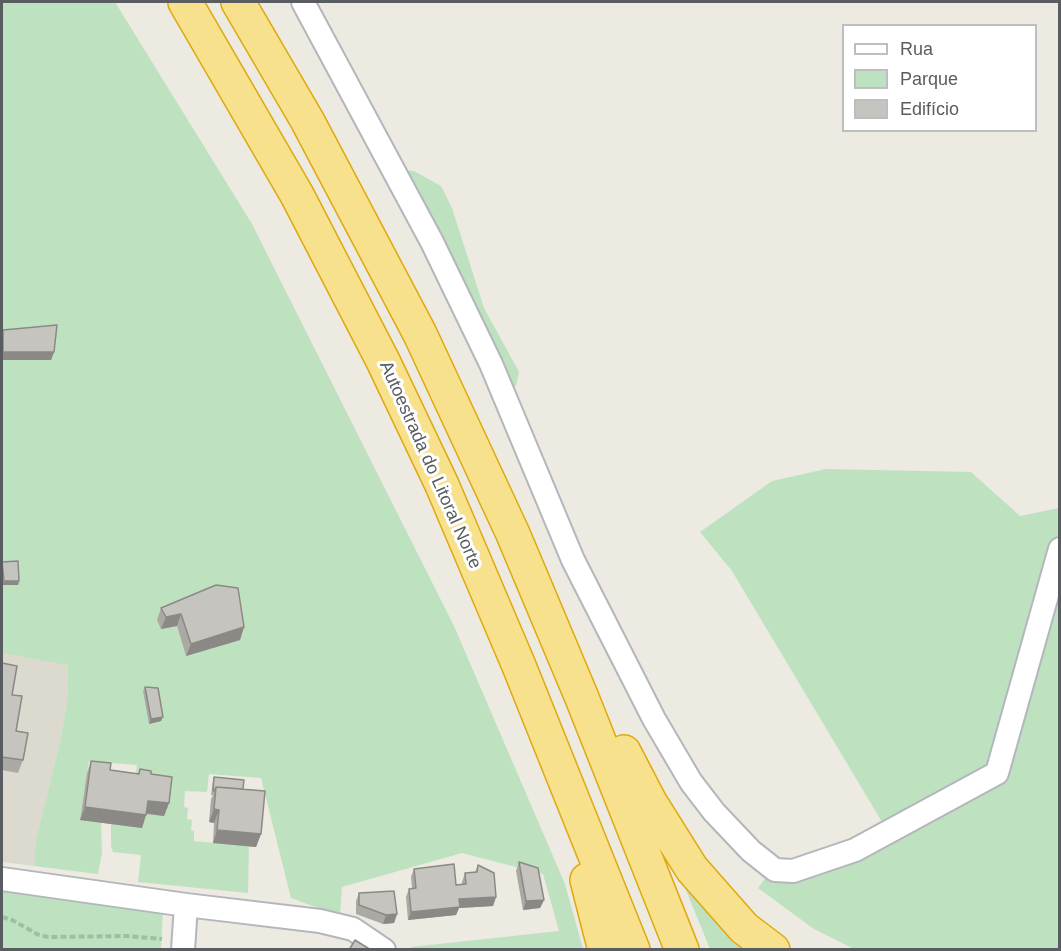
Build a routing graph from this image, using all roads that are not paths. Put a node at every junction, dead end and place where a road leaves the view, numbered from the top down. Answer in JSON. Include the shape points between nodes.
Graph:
{"nodes":[{"id":1,"x":185,"y":2,"type":"edge"},
{"id":2,"x":238,"y":2,"type":"edge"},
{"id":3,"x":303,"y":2,"type":"edge"},
{"id":4,"x":1059,"y":549,"type":"edge"},
{"id":5,"x":582,"y":698,"type":"junction"},
{"id":6,"x":594,"y":850,"type":"junction"},
{"id":7,"x":2,"y":879,"type":"edge"},
{"id":8,"x":186,"y":905,"type":"junction"},
{"id":9,"x":183,"y":950,"type":"edge"},
{"id":10,"x":384,"y":950,"type":"edge"},
{"id":11,"x":605,"y":950,"type":"edge"},
{"id":12,"x":633,"y":950,"type":"edge"},
{"id":13,"x":682,"y":950,"type":"edge"},
{"id":14,"x":773,"y":950,"type":"edge"}],
"edges":[{"from":1,"to":6,"type":"highway","name":"Autoestrada do Litoral Norte","via":[[297,195],[383,361],[446,496]]},
{"from":2,"to":5,"type":"highway","via":[[307,120],[420,334],[513,534]]},
{"from":3,"to":4,"type":"street","via":[[432,242],[491,364],[573,560],[654,720],[714,812],[775,870],[793,871],[855,850],[998,773]]},
{"from":5,"to":13,"type":"highway"},
{"from":5,"to":14,"type":"highway","via":[[598,699],[650,802],[692,869],[744,928]]},
{"from":6,"to":11,"type":"highway","via":[[583,864]]},
{"from":6,"to":12,"type":"highway","name":"Autoestrada do Litoral Norte"},
{"from":7,"to":8,"type":"street"},
{"from":8,"to":9,"type":"street"},
{"from":8,"to":10,"type":"street","via":[[320,921],[353,929]]}]}
